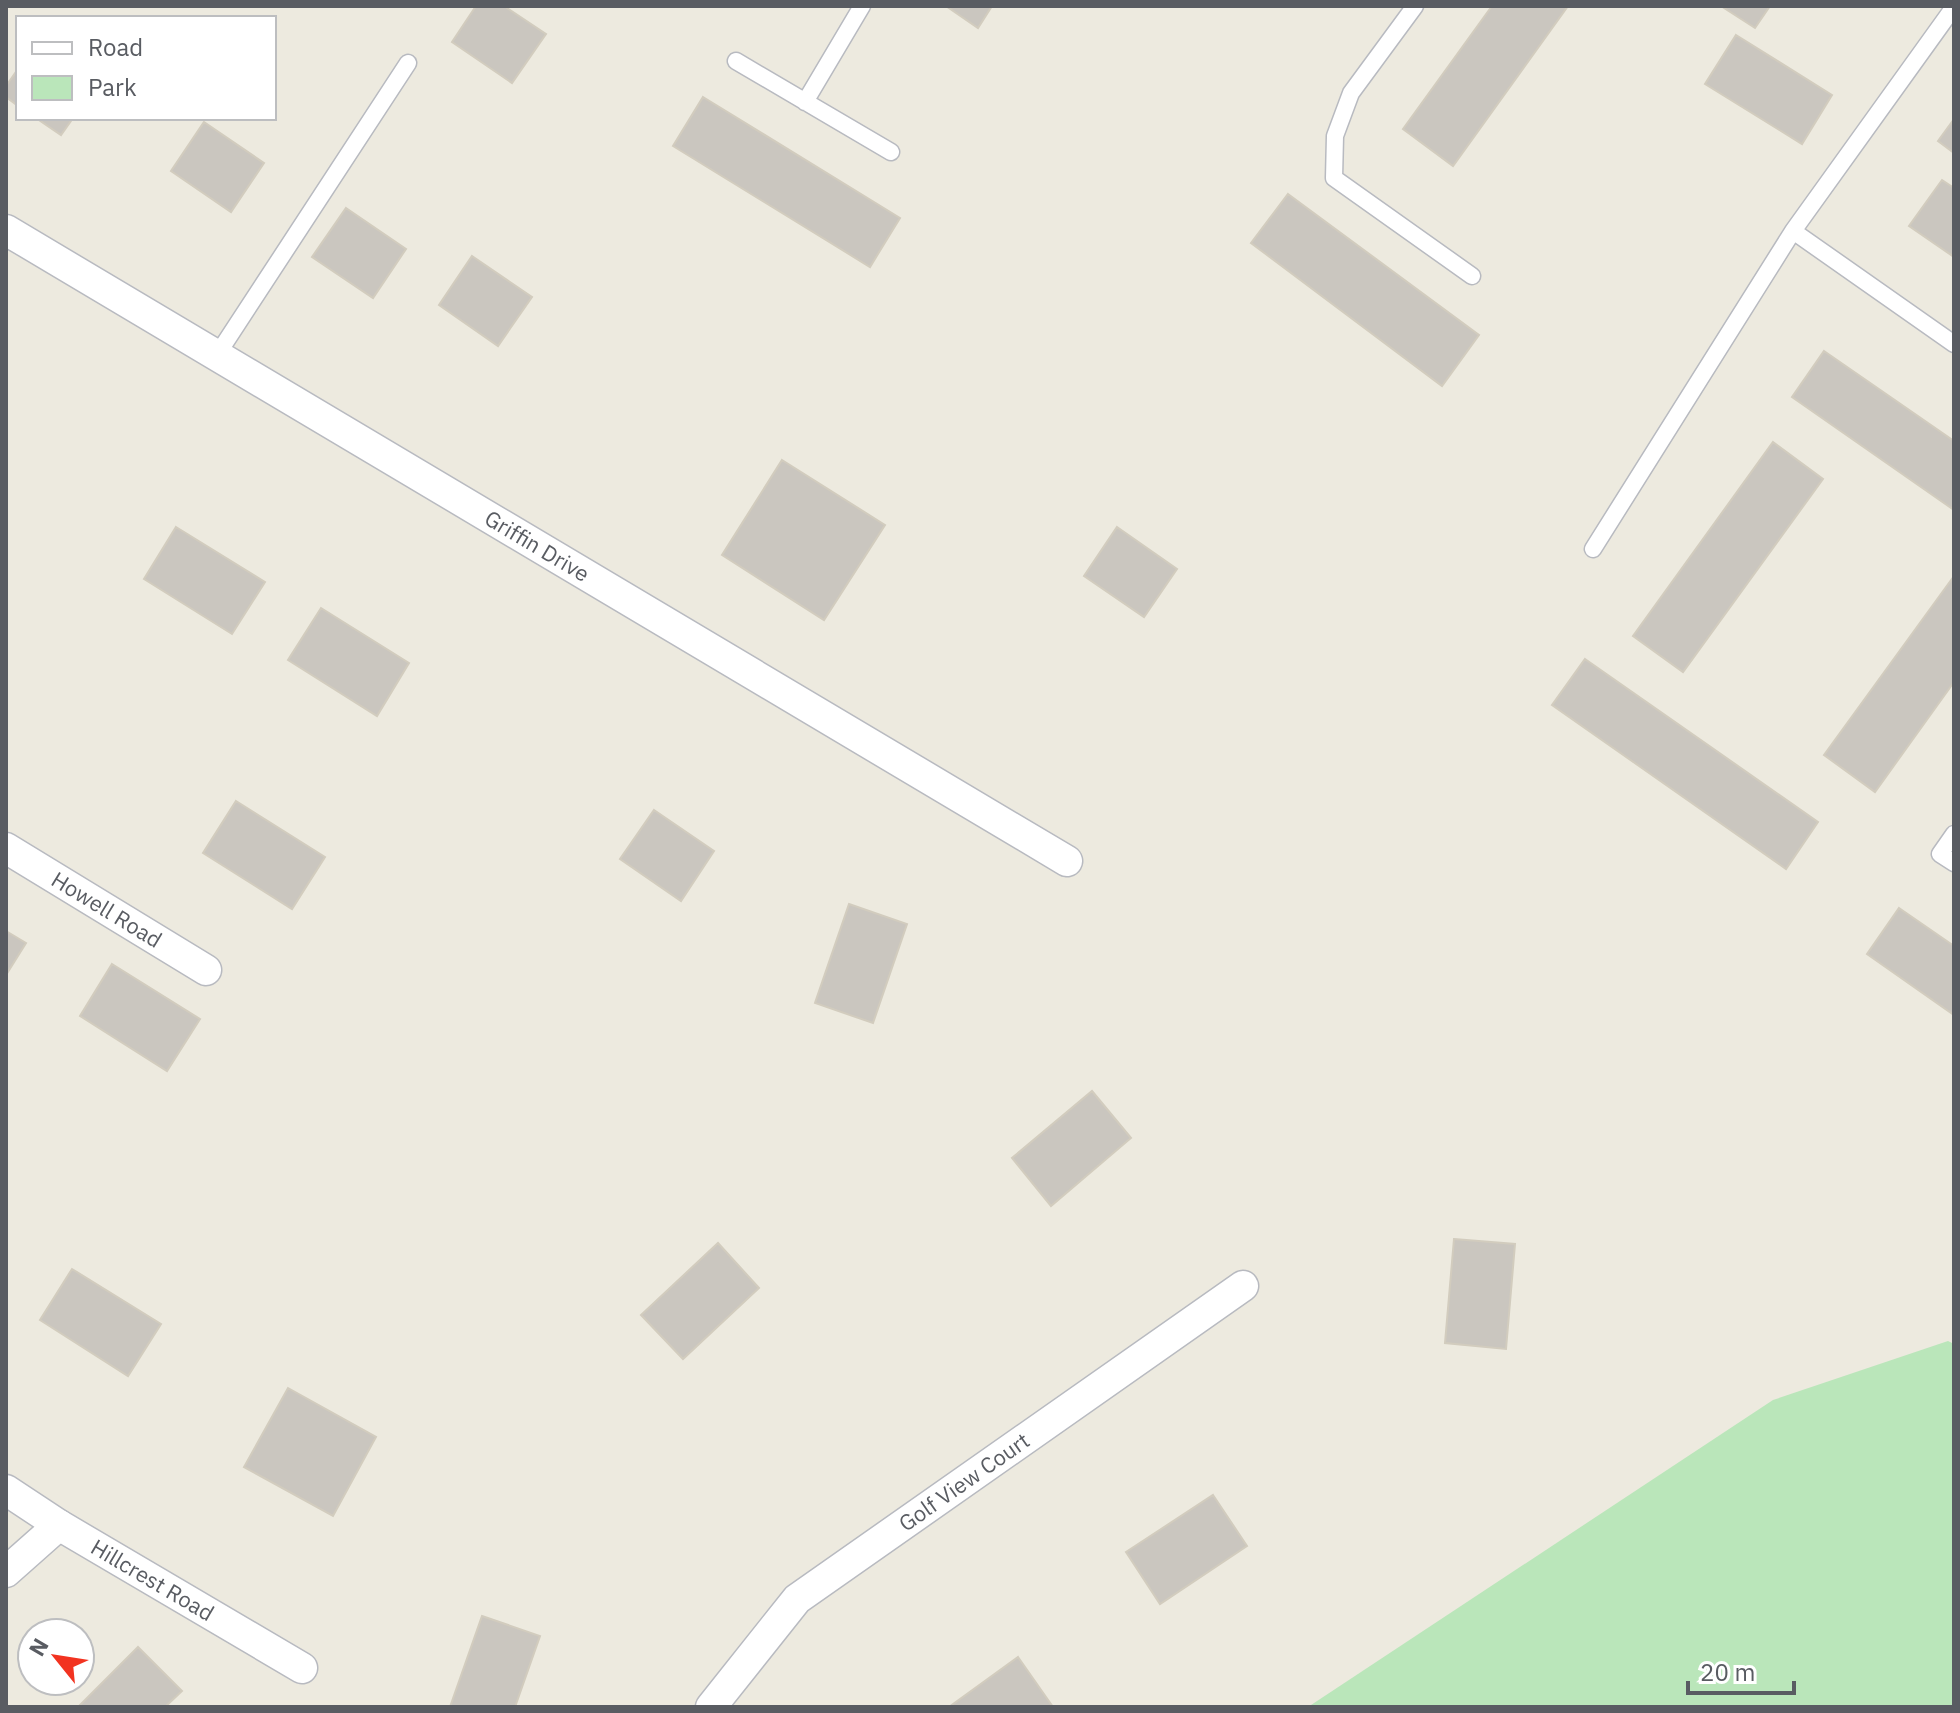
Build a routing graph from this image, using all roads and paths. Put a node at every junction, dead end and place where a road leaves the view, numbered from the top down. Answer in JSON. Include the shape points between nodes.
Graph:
{"nodes":[{"id":1,"x":862,"y":6,"type":"edge"},
{"id":2,"x":1415,"y":6,"type":"edge"},
{"id":3,"x":1954,"y":7,"type":"edge"},
{"id":4,"x":736,"y":61,"type":"dead end"},
{"id":5,"x":408,"y":63,"type":"dead end"},
{"id":6,"x":805,"y":102,"type":"junction"},
{"id":7,"x":891,"y":152,"type":"dead end"},
{"id":8,"x":6,"y":230,"type":"edge"},
{"id":9,"x":1793,"y":231,"type":"junction"},
{"id":10,"x":1472,"y":276,"type":"dead end"},
{"id":11,"x":1954,"y":344,"type":"edge"},
{"id":12,"x":217,"y":355,"type":"junction"},
{"id":13,"x":1593,"y":549,"type":"dead end"},
{"id":14,"x":1954,"y":834,"type":"edge"},
{"id":15,"x":6,"y":848,"type":"edge"},
{"id":16,"x":1067,"y":861,"type":"dead end"},
{"id":17,"x":1954,"y":863,"type":"edge"},
{"id":18,"x":206,"y":970,"type":"dead end"},
{"id":19,"x":1243,"y":1286,"type":"dead end"},
{"id":20,"x":6,"y":1490,"type":"edge"},
{"id":21,"x":59,"y":1525,"type":"junction"},
{"id":22,"x":6,"y":1572,"type":"edge"},
{"id":23,"x":302,"y":1668,"type":"dead end"},
{"id":24,"x":711,"y":1707,"type":"edge"}],
"edges":[{"from":1,"to":6,"type":"lane"},
{"from":2,"to":10,"type":"lane","via":[[1351,93],[1335,136],[1334,178]]},
{"from":3,"to":9,"type":"lane"},
{"from":4,"to":6,"type":"lane"},
{"from":5,"to":12,"type":"lane"},
{"from":6,"to":7,"type":"lane"},
{"from":8,"to":12,"type":"street","name":"Griffin Drive"},
{"from":9,"to":11,"type":"lane"},
{"from":9,"to":13,"type":"lane"},
{"from":12,"to":16,"type":"street","name":"Griffin Drive"},
{"from":14,"to":17,"type":"lane","via":[[1940,854]]},
{"from":15,"to":18,"type":"street","name":"Howell Road"},
{"from":19,"to":24,"type":"street","name":"Golf View Court","via":[[797,1599]]},
{"from":20,"to":21,"type":"street","name":"Hillcrest Road"},
{"from":21,"to":22,"type":"street"},
{"from":21,"to":23,"type":"street","name":"Hillcrest Road"}]}
